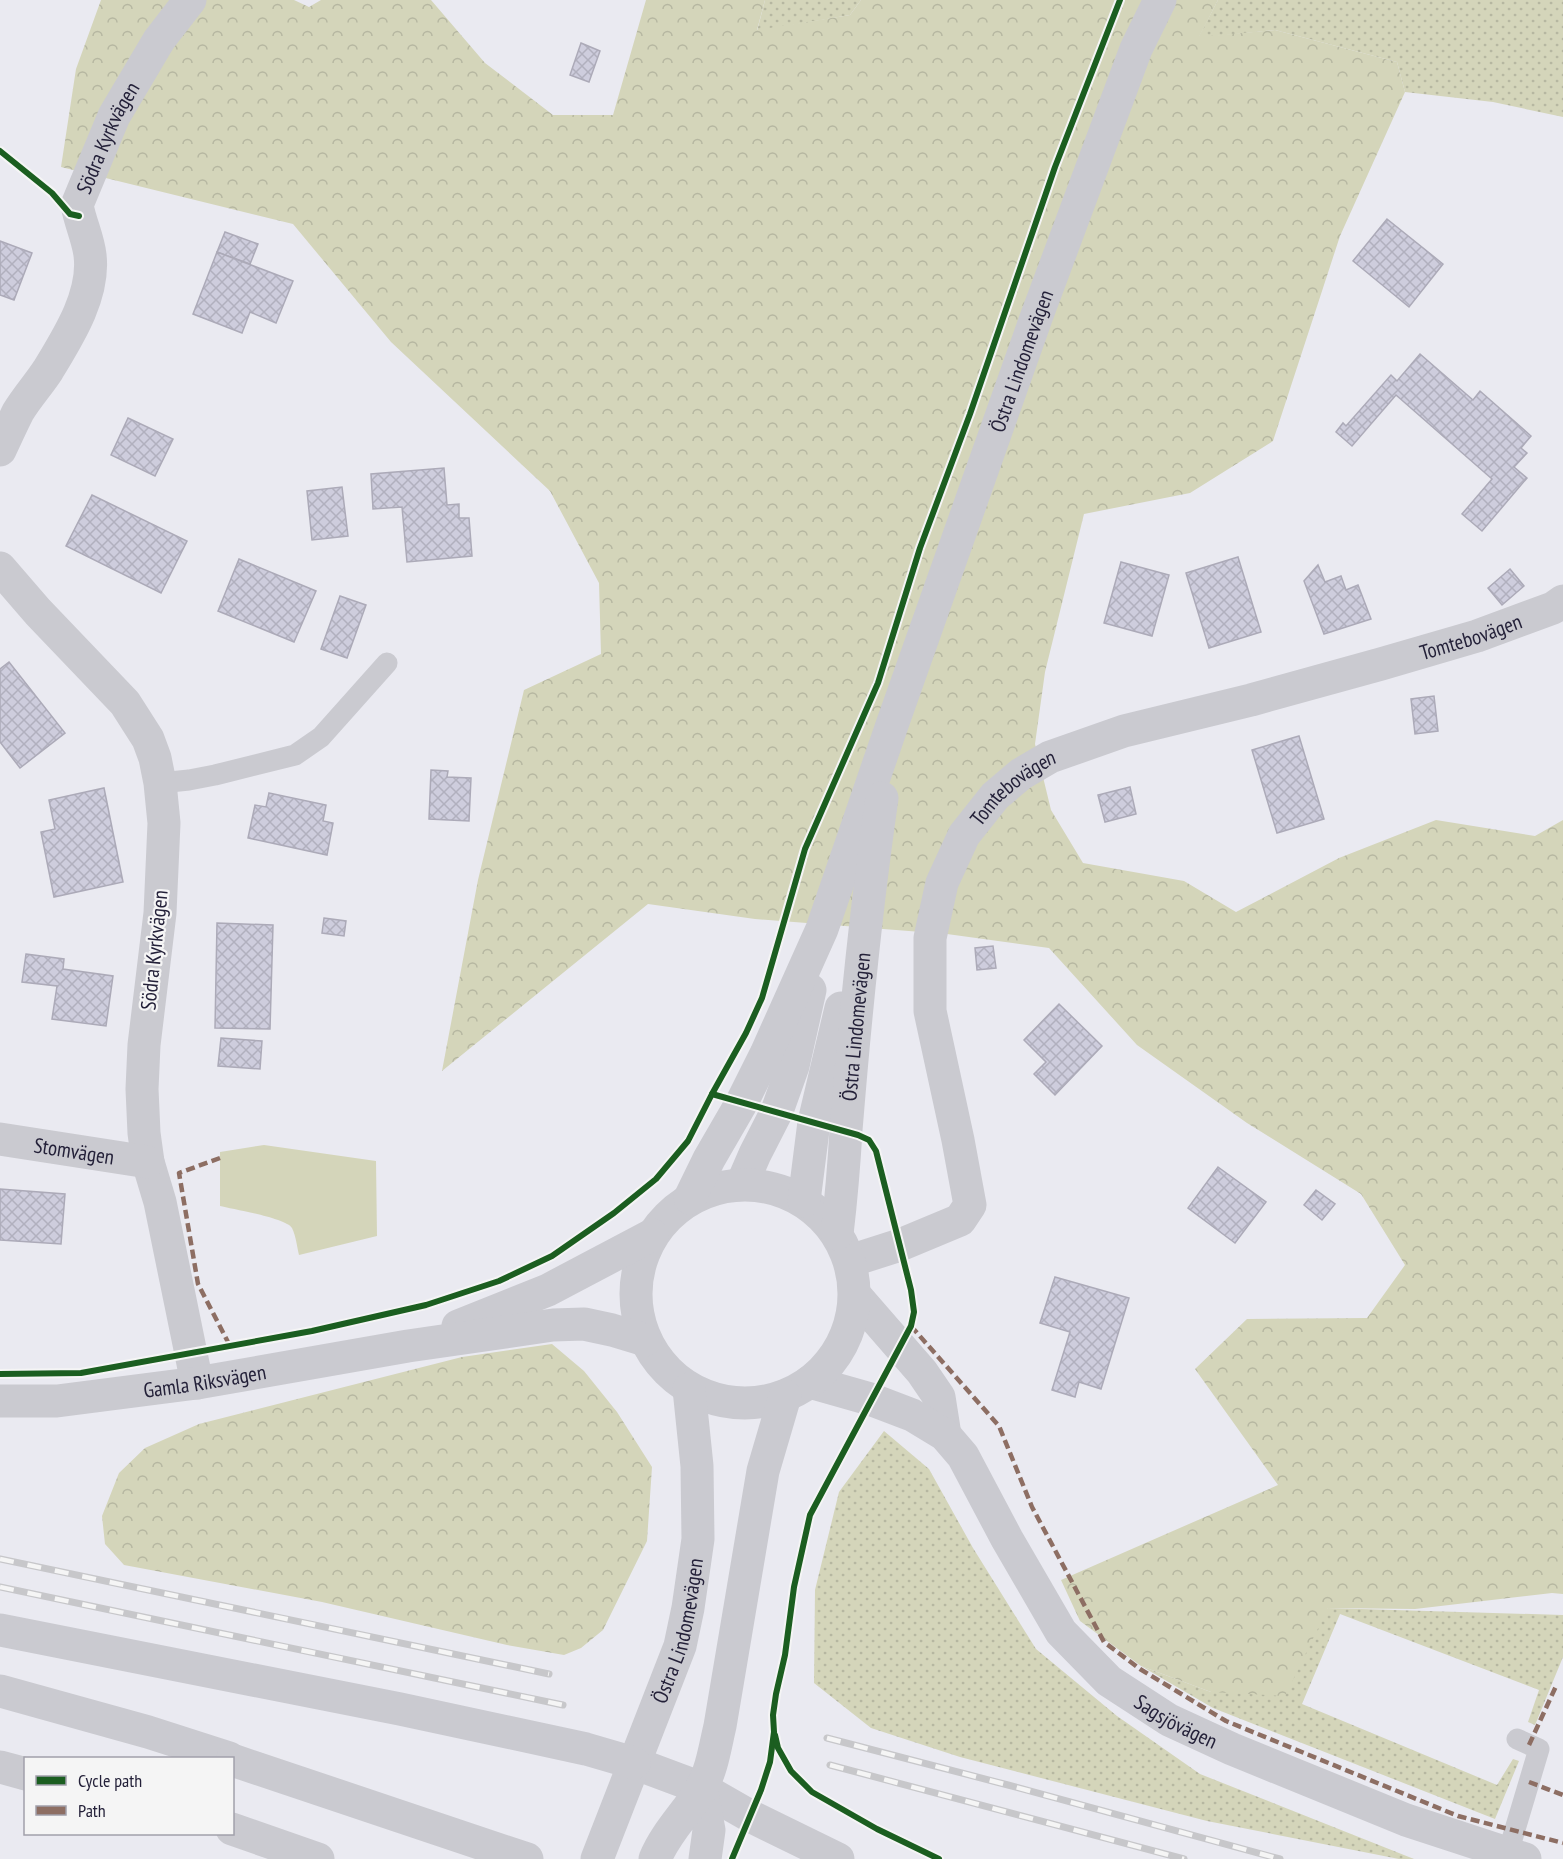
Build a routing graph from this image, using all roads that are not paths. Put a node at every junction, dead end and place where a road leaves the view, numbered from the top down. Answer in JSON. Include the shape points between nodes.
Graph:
{"nodes":[{"id":1,"x":190,"y":0,"type":"edge"},
{"id":2,"x":1160,"y":0,"type":"edge"},
{"id":3,"x":0,"y":450,"type":"edge"},
{"id":4,"x":0,"y":568,"type":"edge"},
{"id":5,"x":1563,"y":601,"type":"edge"},
{"id":6,"x":387,"y":663,"type":"dead end"},
{"id":7,"x":892,"y":725,"type":"junction"},
{"id":8,"x":160,"y":783,"type":"junction"},
{"id":9,"x":869,"y":890,"type":"junction"},
{"id":10,"x":822,"y":929,"type":"junction"},
{"id":11,"x":0,"y":1139,"type":"edge"},
{"id":12,"x":148,"y":1162,"type":"junction"},
{"id":13,"x":742,"y":1184,"type":"junction"},
{"id":14,"x":690,"y":1198,"type":"junction"},
{"id":15,"x":804,"y":1201,"type":"junction"},
{"id":16,"x":652,"y":1235,"type":"junction"},
{"id":17,"x":843,"y":1248,"type":"junction"},
{"id":18,"x":855,"y":1295,"type":"junction"},
{"id":19,"x":645,"y":1340,"type":"junction"},
{"id":20,"x":408,"y":1346,"type":"junction"},
{"id":21,"x":197,"y":1383,"type":"junction"},
{"id":22,"x":689,"y":1389,"type":"junction"},
{"id":23,"x":797,"y":1389,"type":"junction"},
{"id":24,"x":0,"y":1401,"type":"edge"},
{"id":25,"x":945,"y":1435,"type":"junction"},
{"id":26,"x":0,"y":1630,"type":"edge"},
{"id":27,"x":0,"y":1691,"type":"edge"},
{"id":28,"x":1517,"y":1739,"type":"dead end"},
{"id":29,"x":225,"y":1757,"type":"edge"},
{"id":30,"x":234,"y":1760,"type":"edge"},
{"id":31,"x":634,"y":1762,"type":"junction"},
{"id":32,"x":0,"y":1767,"type":"edge"},
{"id":33,"x":24,"y":1773,"type":"edge"},
{"id":34,"x":701,"y":1788,"type":"junction"},
{"id":35,"x":234,"y":1830,"type":"edge"},
{"id":36,"x":658,"y":1852,"type":"edge"},
{"id":37,"x":1516,"y":1856,"type":"edge"},
{"id":38,"x":318,"y":1859,"type":"edge"},
{"id":39,"x":527,"y":1859,"type":"edge"},
{"id":40,"x":597,"y":1859,"type":"edge"},
{"id":41,"x":705,"y":1859,"type":"edge"},
{"id":42,"x":838,"y":1859,"type":"edge"}],
"edges":[{"from":1,"to":3,"type":"main road","name":"Södra Kyrkvägen","via":[[159,40],[114,116],[78,205],[90,255],[89,286],[76,320]]},
{"from":2,"to":7,"type":"main road","name":"Östra Lindomevägen","via":[[1136,49],[1036,318]]},
{"from":4,"to":8,"type":"main road","name":"Södra Kyrkvägen","via":[[125,703],[148,739]]},
{"from":5,"to":17,"type":"main road","name":"Tomtebovägen","via":[[1476,636],[1251,700],[1124,731],[1050,757],[995,795],[964,835],[942,883],[930,939],[930,1011],[970,1204],[960,1220],[900,1245]]},
{"from":6,"to":8,"type":"lane","via":[[321,737],[295,756]]},
{"from":7,"to":9,"type":"main road","name":"Östra Lindomevägen"},
{"from":7,"to":10,"type":"main road","name":"Östra Lindomevägen"},
{"from":8,"to":12,"type":"main road","name":"Södra Kyrkvägen","via":[[164,824],[160,913],[142,1089]]},
{"from":9,"to":15,"type":"main road","name":"Östra Lindomevägen","via":[[814,1122]]},
{"from":9,"to":17,"type":"main road","name":"Östra Lindomevägen"},
{"from":10,"to":13,"type":"main road","name":"Östra Lindomevägen","via":[[793,1066],[777,1111]]},
{"from":10,"to":14,"type":"main road","name":"Östra Lindomevägen","via":[[761,1064]]},
{"from":11,"to":12,"type":"main road","name":"Stomvägen"},
{"from":12,"to":21,"type":"main road","name":"Södra Kyrkvägen","via":[[160,1202]]},
{"from":13,"to":14,"type":"main road","name":"Gamla Riksvägen","via":[[715,1188]]},
{"from":13,"to":15,"type":"main road","name":"Gamla Riksvägen","via":[[763,1185]]},
{"from":14,"to":16,"type":"main road","name":"Gamla Riksvägen"},
{"from":15,"to":17,"type":"main road","name":"Gamla Riksvägen","via":[[823,1216]]},
{"from":16,"to":19,"type":"main road","name":"Gamla Riksvägen","via":[[640,1260],[635,1287],[636,1314]]},
{"from":16,"to":20,"type":"main road","name":"Gamla Riksvägen","via":[[548,1290]]},
{"from":17,"to":18,"type":"main road","via":[[854,1278]]},
{"from":18,"to":23,"type":"main road","via":[[843,1344],[828,1365]]},
{"from":18,"to":25,"type":"main road","via":[[939,1397]]},
{"from":19,"to":20,"type":"main road","name":"Gamla Riksvägen","via":[[584,1324]]},
{"from":19,"to":22,"type":"main road","name":"Gamla Riksvägen","via":[[671,1376]]},
{"from":20,"to":21,"type":"main road","name":"Gamla Riksvägen"},
{"from":21,"to":24,"type":"main road","name":"Gamla Riksvägen","via":[[57,1401]]},
{"from":22,"to":23,"type":"main road","name":"Gamla Riksvägen","via":[[712,1399],[736,1403],[761,1402]]},
{"from":22,"to":31,"type":"main road","name":"Östra Lindomevägen","via":[[697,1466],[698,1539],[680,1646]]},
{"from":23,"to":25,"type":"main road","name":"Sagsjövägen","via":[[870,1399],[912,1415]]},
{"from":23,"to":34,"type":"main road","via":[[763,1471],[713,1757]]},
{"from":25,"to":37,"type":"main road","name":"Sagsjövägen","via":[[963,1456],[1061,1632],[1109,1681],[1169,1719],[1232,1749],[1406,1820]]},
{"from":26,"to":31,"type":"main road","via":[[411,1711]]},
{"from":27,"to":29,"type":"main road"},
{"from":28,"to":37,"type":"lane","via":[[1546,1751]]},
{"from":30,"to":39,"type":"main road"},
{"from":31,"to":34,"type":"main road"},
{"from":31,"to":40,"type":"main road","name":"Östra Lindomevägen"},
{"from":32,"to":33,"type":"main road"},
{"from":34,"to":36,"type":"main road"},
{"from":34,"to":41,"type":"main road","via":[[708,1830]]},
{"from":34,"to":42,"type":"main road"},
{"from":35,"to":38,"type":"main road"}]}
